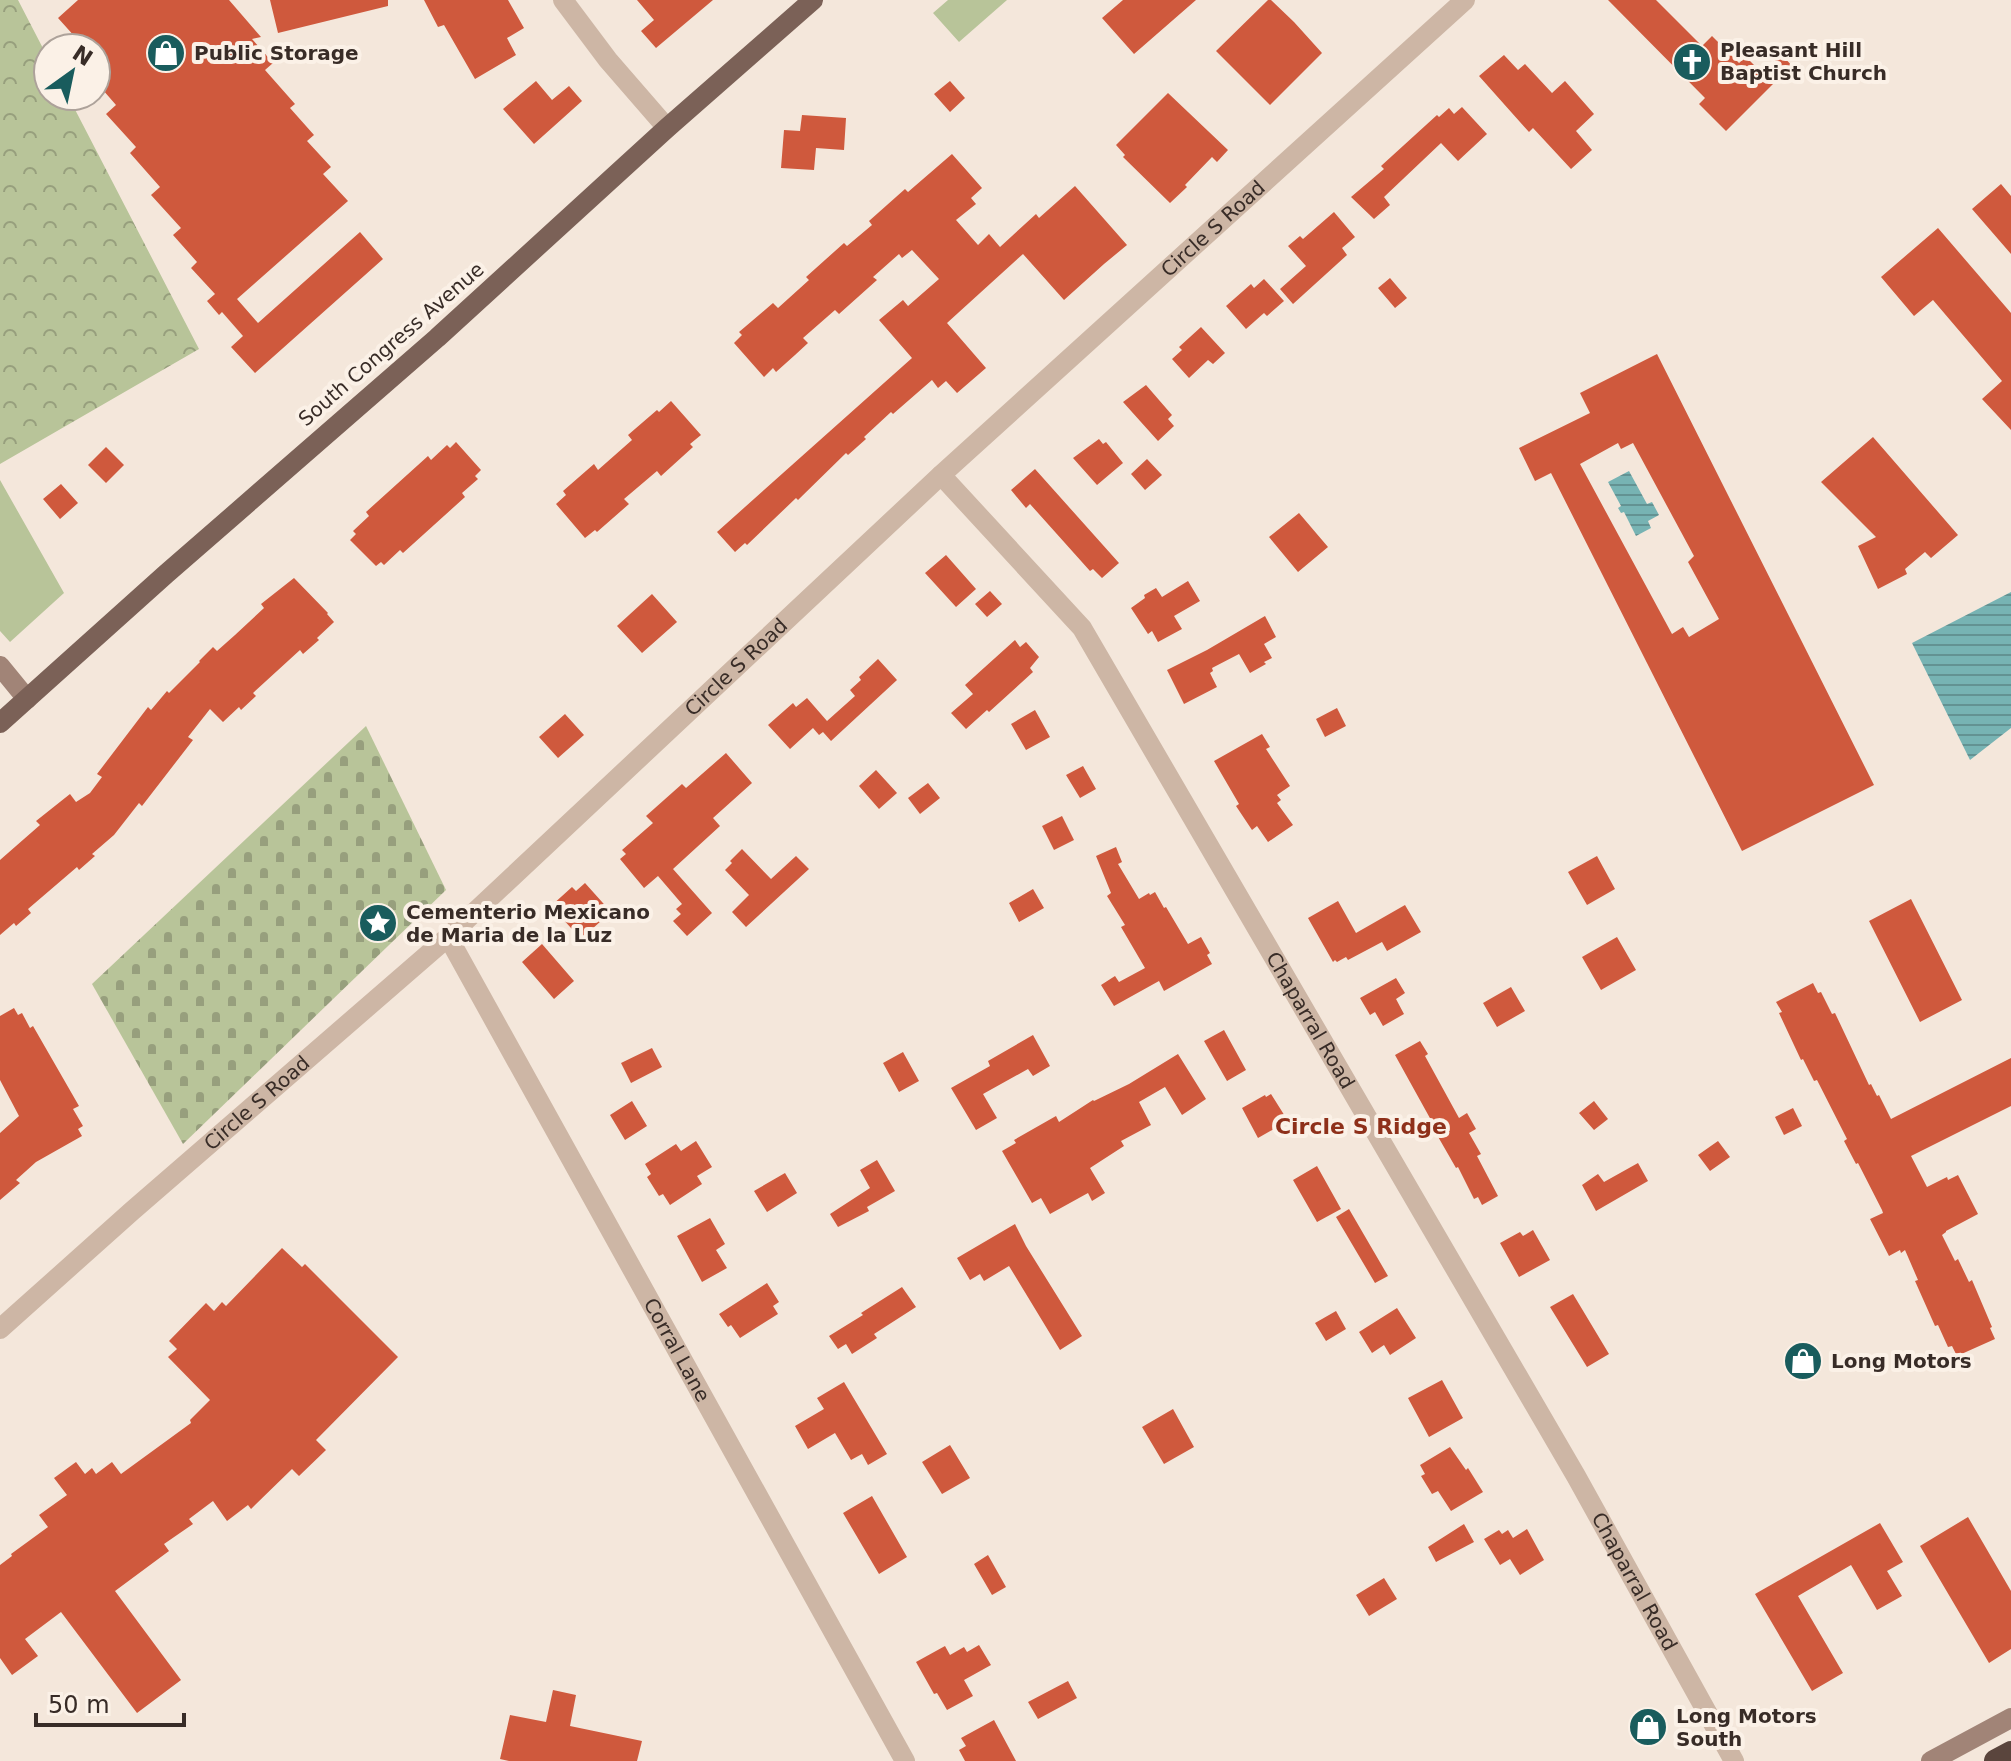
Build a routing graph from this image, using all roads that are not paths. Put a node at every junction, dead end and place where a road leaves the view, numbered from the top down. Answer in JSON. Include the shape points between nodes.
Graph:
{"nodes":[{"id":1,"x":563,"y":0,"type":"edge"},
{"id":2,"x":813,"y":0,"type":"edge"},
{"id":3,"x":1465,"y":0,"type":"edge"},
{"id":4,"x":667,"y":128,"type":"junction"},
{"id":5,"x":941,"y":475,"type":"junction"},
{"id":6,"x":0,"y":666,"type":"edge"},
{"id":7,"x":27,"y":699,"type":"junction"},
{"id":8,"x":0,"y":723,"type":"edge"},
{"id":9,"x":448,"y":937,"type":"junction"},
{"id":10,"x":0,"y":1329,"type":"edge"},
{"id":11,"x":2011,"y":1718,"type":"edge"},
{"id":12,"x":2011,"y":1753,"type":"edge"},
{"id":13,"x":905,"y":1761,"type":"edge"},
{"id":14,"x":1734,"y":1761,"type":"edge"},
{"id":15,"x":1931,"y":1761,"type":"edge"},
{"id":16,"x":1996,"y":1761,"type":"edge"}],
"edges":[{"from":1,"to":4,"type":"street"},
{"from":2,"to":4,"type":"main road","name":"South Congress Avenue"},
{"from":3,"to":5,"type":"street","name":"Circle S Road"},
{"from":4,"to":7,"type":"main road","name":"South Congress Avenue"},
{"from":5,"to":9,"type":"street","name":"Circle S Road"},
{"from":5,"to":14,"type":"street","name":"Chaparral Road","via":[[1082,628],[1576,1476]]},
{"from":6,"to":7,"type":"main road"},
{"from":7,"to":8,"type":"main road","name":"South Congress Avenue"},
{"from":9,"to":10,"type":"street","name":"Circle S Road"},
{"from":9,"to":13,"type":"street","name":"Corral Lane"},
{"from":11,"to":15,"type":"main road"},
{"from":12,"to":16,"type":"highway"}]}
